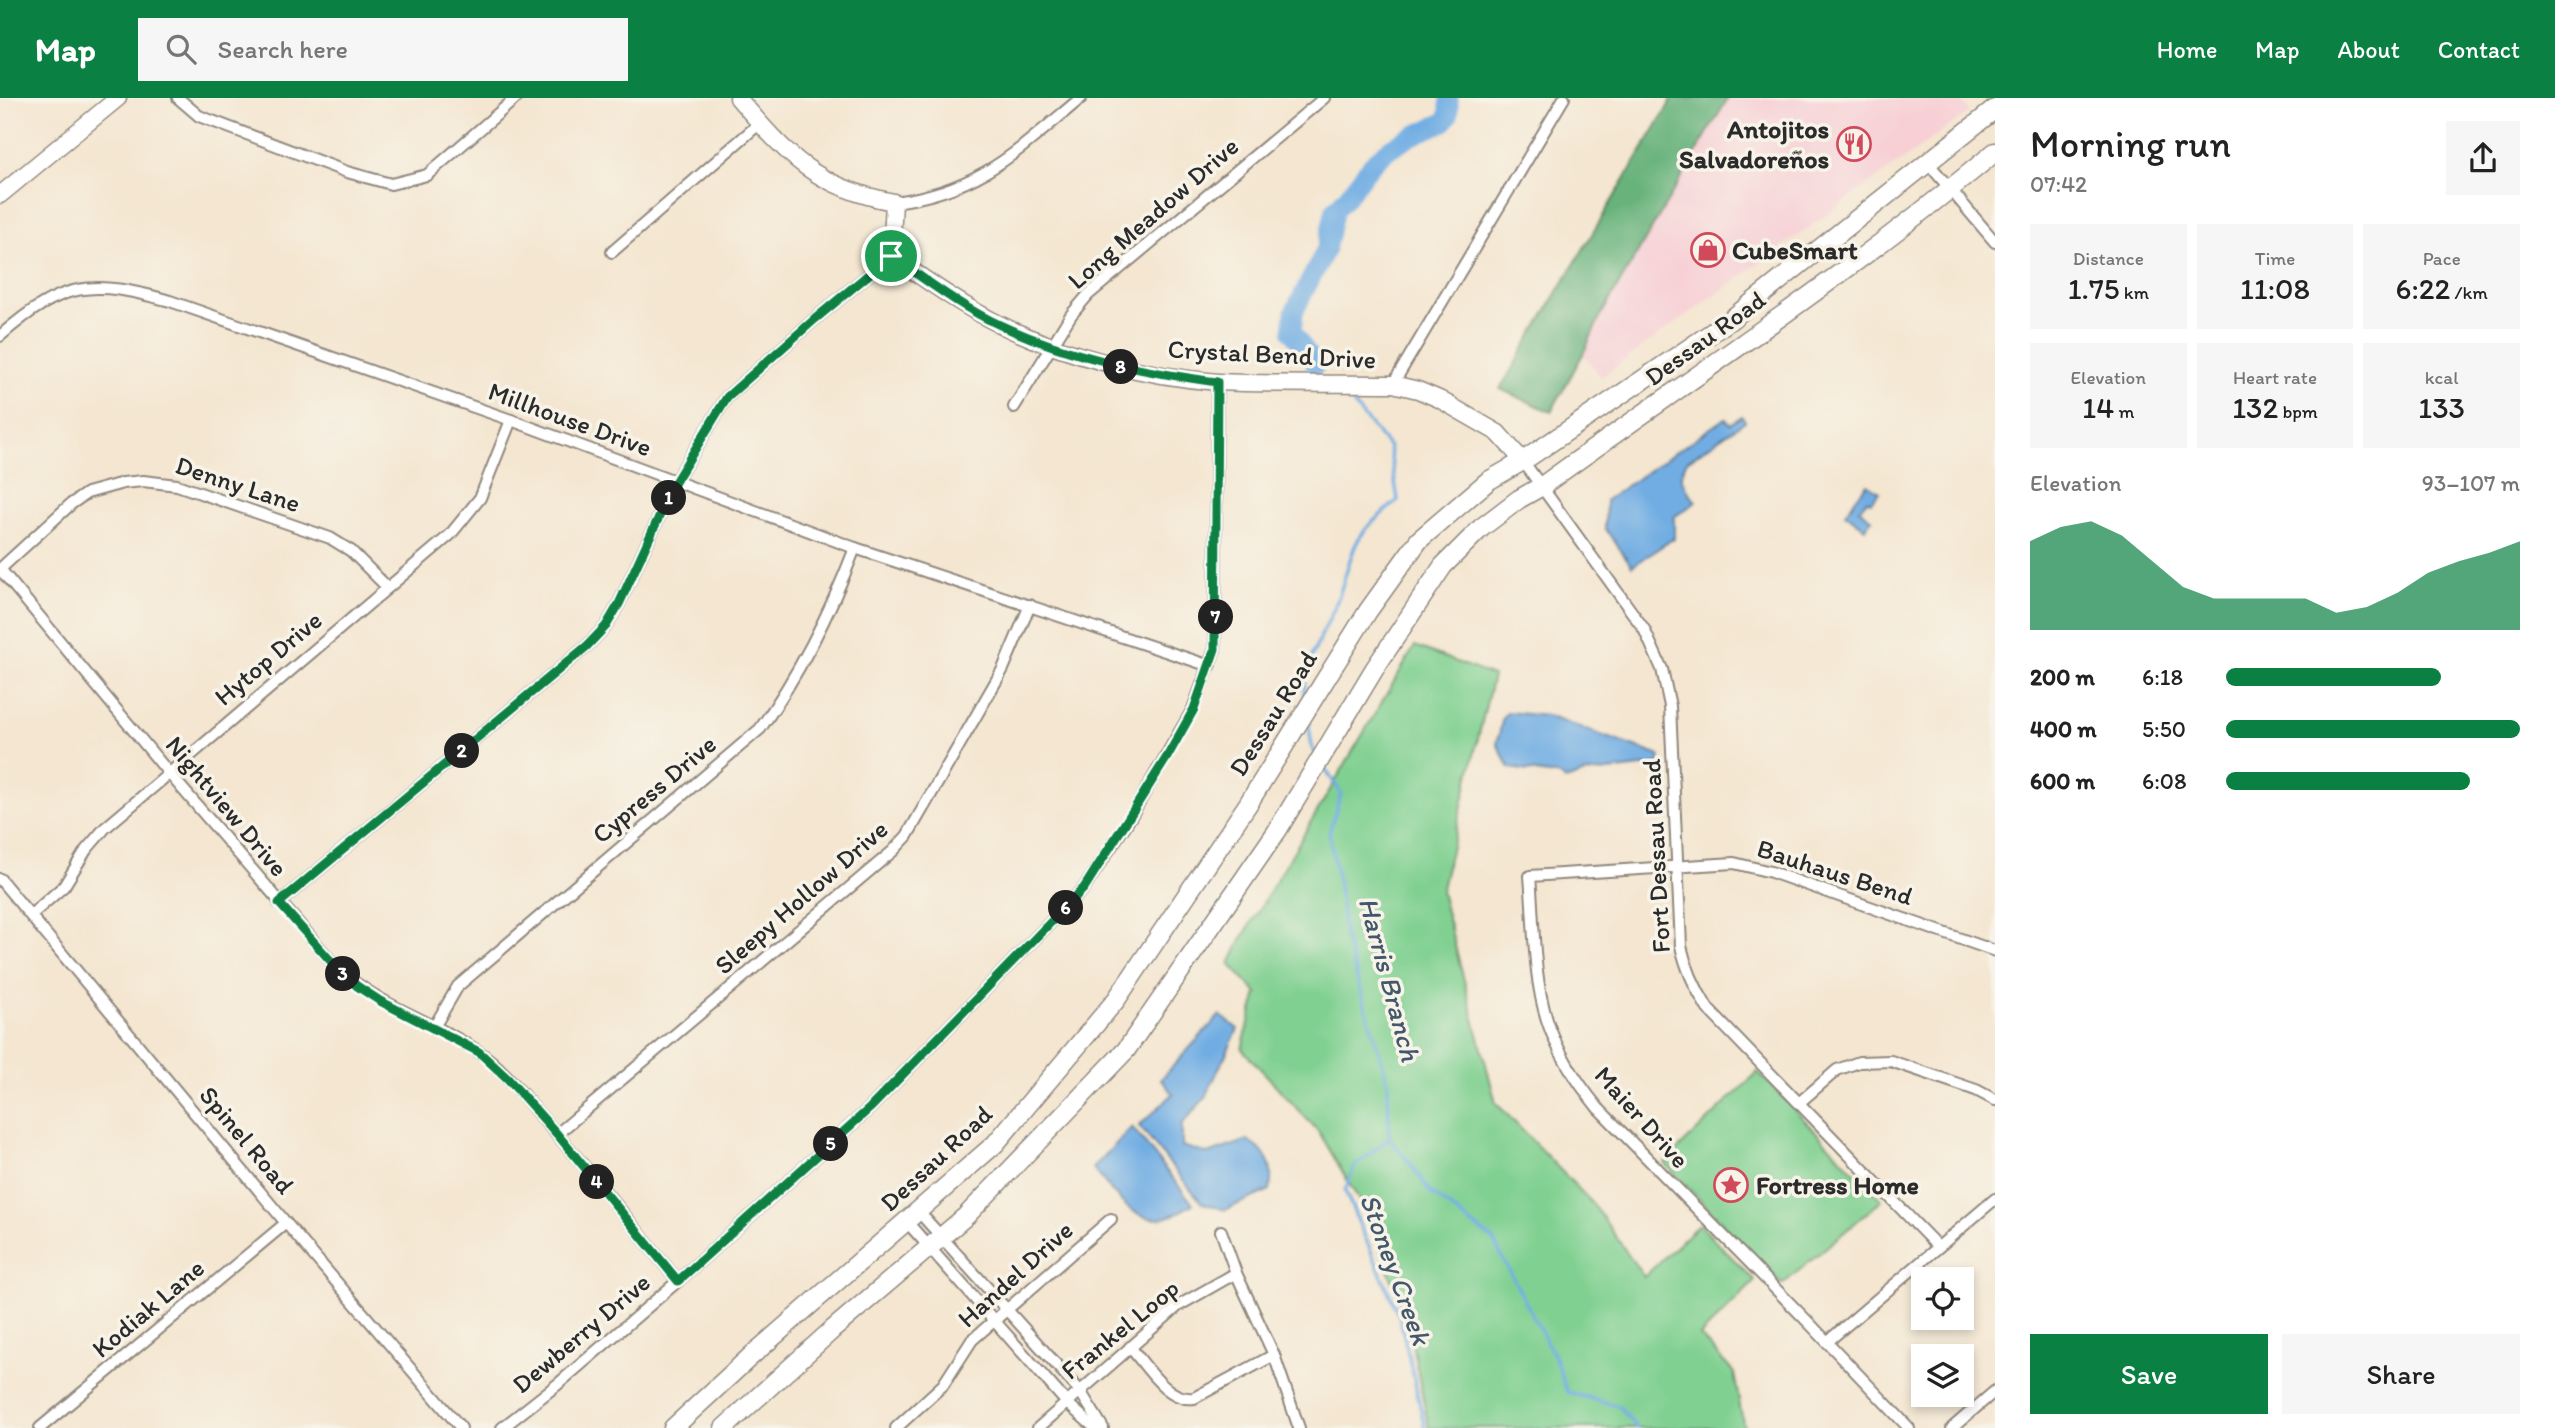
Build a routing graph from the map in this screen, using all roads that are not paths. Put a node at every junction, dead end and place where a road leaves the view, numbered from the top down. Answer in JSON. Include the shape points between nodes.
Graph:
{"nodes":[{"id":1,"x":118,"y":98,"type":"edge"},
{"id":2,"x":178,"y":98,"type":"edge"},
{"id":3,"x":516,"y":98,"type":"edge"},
{"id":4,"x":738,"y":98,"type":"edge"},
{"id":5,"x":1081,"y":98,"type":"edge"},
{"id":6,"x":1324,"y":98,"type":"edge"},
{"id":7,"x":1564,"y":98,"type":"edge"},
{"id":8,"x":1995,"y":109,"type":"edge"},
{"id":9,"x":760,"y":123,"type":"junction"},
{"id":10,"x":1995,"y":152,"type":"edge"},
{"id":11,"x":1929,"y":164,"type":"junction"},
{"id":12,"x":1951,"y":189,"type":"junction"},
{"id":13,"x":0,"y":195,"type":"edge"},
{"id":14,"x":894,"y":202,"type":"junction"},
{"id":15,"x":1995,"y":242,"type":"edge"},
{"id":16,"x":612,"y":252,"type":"dead end"},
{"id":17,"x":891,"y":256,"type":"junction"},
{"id":18,"x":0,"y":336,"type":"edge"},
{"id":19,"x":1054,"y":345,"type":"junction"},
{"id":20,"x":1217,"y":382,"type":"junction"},
{"id":21,"x":1393,"y":384,"type":"junction"},
{"id":22,"x":1014,"y":407,"type":"dead end"},
{"id":23,"x":511,"y":420,"type":"junction"},
{"id":24,"x":1523,"y":461,"type":"junction"},
{"id":25,"x":675,"y":482,"type":"junction"},
{"id":26,"x":1542,"y":486,"type":"junction"},
{"id":27,"x":855,"y":548,"type":"junction"},
{"id":28,"x":0,"y":569,"type":"edge"},
{"id":29,"x":387,"y":587,"type":"junction"},
{"id":30,"x":1030,"y":605,"type":"junction"},
{"id":31,"x":1210,"y":666,"type":"junction"},
{"id":32,"x":168,"y":772,"type":"junction"},
{"id":33,"x":1679,"y":866,"type":"junction"},
{"id":34,"x":1530,"y":876,"type":"joint"},
{"id":35,"x":0,"y":879,"type":"edge"},
{"id":36,"x":279,"y":903,"type":"junction"},
{"id":37,"x":32,"y":915,"type":"junction"},
{"id":38,"x":1995,"y":951,"type":"edge"},
{"id":39,"x":434,"y":1027,"type":"junction"},
{"id":40,"x":1995,"y":1100,"type":"edge"},
{"id":41,"x":1800,"y":1102,"type":"junction"},
{"id":42,"x":557,"y":1134,"type":"junction"},
{"id":43,"x":1995,"y":1199,"type":"edge"},
{"id":44,"x":913,"y":1217,"type":"junction"},
{"id":45,"x":1111,"y":1219,"type":"dead end"},
{"id":46,"x":286,"y":1223,"type":"junction"},
{"id":47,"x":1221,"y":1231,"type":"dead end"},
{"id":48,"x":935,"y":1241,"type":"junction"},
{"id":49,"x":1938,"y":1247,"type":"junction"},
{"id":50,"x":1236,"y":1273,"type":"junction"},
{"id":51,"x":678,"y":1281,"type":"junction"},
{"id":52,"x":1007,"y":1310,"type":"junction"},
{"id":53,"x":994,"y":1321,"type":"junction"},
{"id":54,"x":1828,"y":1342,"type":"junction"},
{"id":55,"x":1130,"y":1347,"type":"junction"},
{"id":56,"x":1274,"y":1355,"type":"junction"},
{"id":57,"x":1080,"y":1391,"type":"junction"},
{"id":58,"x":1995,"y":1391,"type":"edge"},
{"id":59,"x":1067,"y":1403,"type":"junction"},
{"id":60,"x":40,"y":1428,"type":"edge"},
{"id":61,"x":461,"y":1428,"type":"edge"},
{"id":62,"x":502,"y":1428,"type":"edge"},
{"id":63,"x":673,"y":1428,"type":"edge"},
{"id":64,"x":724,"y":1428,"type":"edge"},
{"id":65,"x":896,"y":1428,"type":"edge"},
{"id":66,"x":1038,"y":1428,"type":"edge"},
{"id":67,"x":1095,"y":1428,"type":"edge"},
{"id":68,"x":1103,"y":1428,"type":"edge"},
{"id":69,"x":1299,"y":1428,"type":"edge"},
{"id":70,"x":1909,"y":1428,"type":"edge"},
{"id":71,"x":1952,"y":1428,"type":"edge"}],
"edges":[{"from":1,"to":13,"type":"street"},
{"from":2,"to":3,"type":"street","via":[[199,116],[391,184],[427,175]]},
{"from":4,"to":9,"type":"street"},
{"from":5,"to":14,"type":"street","via":[[978,178],[925,198]]},
{"from":6,"to":19,"type":"street","name":"Long Meadow Drive","via":[[1088,295]]},
{"from":7,"to":21,"type":"street"},
{"from":8,"to":11,"type":"main road","name":"Dessau Road"},
{"from":9,"to":14,"type":"street","via":[[816,176],[864,197]]},
{"from":9,"to":16,"type":"street"},
{"from":10,"to":12,"type":"main road","name":"Dessau Road"},
{"from":11,"to":12,"type":"street"},
{"from":11,"to":24,"type":"main road","name":"Dessau Road","via":[[1729,321]]},
{"from":12,"to":15,"type":"street"},
{"from":12,"to":26,"type":"main road","name":"Dessau Road","via":[[1738,349]]},
{"from":14,"to":17,"type":"street"},
{"from":17,"to":19,"type":"street","name":"Crystal Bend Drive","via":[[1000,325]]},
{"from":17,"to":25,"type":"street","via":[[727,397]]},
{"from":18,"to":23,"type":"street","name":"Millhouse Drive","via":[[28,312],[67,292],[91,287],[126,289]]},
{"from":19,"to":20,"type":"street","name":"Crystal Bend Drive","via":[[1120,367]]},
{"from":19,"to":22,"type":"street","name":"Long Meadow Drive"},
{"from":20,"to":21,"type":"street","name":"Crystal Bend Drive"},
{"from":20,"to":31,"type":"street","name":"Dewberry Drive","via":[[1216,627]]},
{"from":21,"to":24,"type":"street","name":"Crystal Bend Drive","via":[[1439,399],[1498,433]]},
{"from":23,"to":25,"type":"street","name":"Millhouse Drive"},
{"from":23,"to":29,"type":"street","name":"Hytop Drive","via":[[470,512],[450,535]]},
{"from":24,"to":26,"type":"street","name":"Fort Dessau Road"},
{"from":24,"to":44,"type":"main road","name":"Dessau Road","via":[[1488,481],[1421,538],[1368,611],[1248,804],[1116,1000],[995,1144]]},
{"from":25,"to":27,"type":"street","name":"Millhouse Drive"},
{"from":25,"to":36,"type":"street","via":[[606,626]]},
{"from":26,"to":33,"type":"street","name":"Fort Dessau Road","via":[[1643,629],[1662,669],[1670,706]]},
{"from":26,"to":48,"type":"main road","name":"Dessau Road","via":[[1482,528],[1443,566],[1277,831],[1126,1050],[966,1216]]},
{"from":27,"to":30,"type":"street","name":"Millhouse Drive"},
{"from":27,"to":39,"type":"street","name":"Cypress Drive","via":[[814,643],[760,729],[458,986]]},
{"from":28,"to":29,"type":"street","name":"Denny Lane","via":[[87,493],[143,481],[177,485],[330,538],[351,551]]},
{"from":28,"to":32,"type":"street","name":"Nightview Drive"},
{"from":29,"to":32,"type":"street","name":"Hytop Drive"},
{"from":30,"to":31,"type":"street","name":"Millhouse Drive"},
{"from":30,"to":42,"type":"street","name":"Sleepy Hollow Drive","via":[[1003,669],[907,836]]},
{"from":31,"to":51,"type":"street","name":"Dewberry Drive","via":[[1194,709],[1167,757],[1084,888],[870,1108]]},
{"from":32,"to":36,"type":"street","name":"Nightview Drive"},
{"from":32,"to":37,"type":"street","name":"Hytop Drive","via":[[104,828],[64,886]]},
{"from":33,"to":34,"type":"street","name":"Bauhaus Bend"},
{"from":33,"to":38,"type":"street","name":"Bauhaus Bend","via":[[1734,863],[1770,872]]},
{"from":33,"to":41,"type":"street","name":"Fort Dessau Road","via":[[1681,946],[1695,987],[1708,1009]]},
{"from":34,"to":54,"type":"street","name":"Maier Drive","via":[[1539,983],[1547,1020],[1577,1082]]},
{"from":35,"to":37,"type":"street","name":"Spinel Road"},
{"from":36,"to":39,"type":"street","name":"Nightview Drive","via":[[357,986]]},
{"from":37,"to":46,"type":"street","name":"Spinel Road"},
{"from":39,"to":42,"type":"street","name":"Nightview Drive","via":[[486,1058]]},
{"from":40,"to":41,"type":"street","via":[[1891,1061],[1859,1062],[1837,1070]]},
{"from":41,"to":49,"type":"street","name":"Fort Dessau Road"},
{"from":42,"to":51,"type":"street","name":"Nightview Drive"},
{"from":43,"to":49,"type":"street"},
{"from":44,"to":48,"type":"street"},
{"from":44,"to":48,"type":"street"},
{"from":44,"to":63,"type":"main road","name":"Dessau Road"},
{"from":45,"to":52,"type":"street","name":"Handel Drive"},
{"from":46,"to":60,"type":"street","name":"Kodiak Lane"},
{"from":46,"to":61,"type":"street","name":"Spinel Road"},
{"from":47,"to":50,"type":"street"},
{"from":48,"to":52,"type":"street"},
{"from":48,"to":53,"type":"street"},
{"from":48,"to":64,"type":"main road","name":"Dessau Road"},
{"from":49,"to":54,"type":"street"},
{"from":50,"to":55,"type":"street","name":"Frankel Loop","via":[[1178,1306]]},
{"from":50,"to":56,"type":"street"},
{"from":51,"to":62,"type":"street","name":"Dewberry Drive"},
{"from":52,"to":53,"type":"street","name":"Handel Drive"},
{"from":52,"to":57,"type":"street"},
{"from":53,"to":59,"type":"street"},
{"from":53,"to":65,"type":"street","name":"Handel Drive","via":[[972,1340],[943,1385]]},
{"from":54,"to":70,"type":"street","name":"Maier Drive"},
{"from":55,"to":56,"type":"street","via":[[1171,1392],[1186,1399]]},
{"from":55,"to":57,"type":"street","name":"Frankel Loop"},
{"from":56,"to":69,"type":"street"},
{"from":57,"to":59,"type":"street","name":"Frankel Loop"},
{"from":57,"to":68,"type":"street"},
{"from":58,"to":71,"type":"street"},
{"from":59,"to":66,"type":"street","name":"Frankel Loop"},
{"from":59,"to":67,"type":"street"}]}
